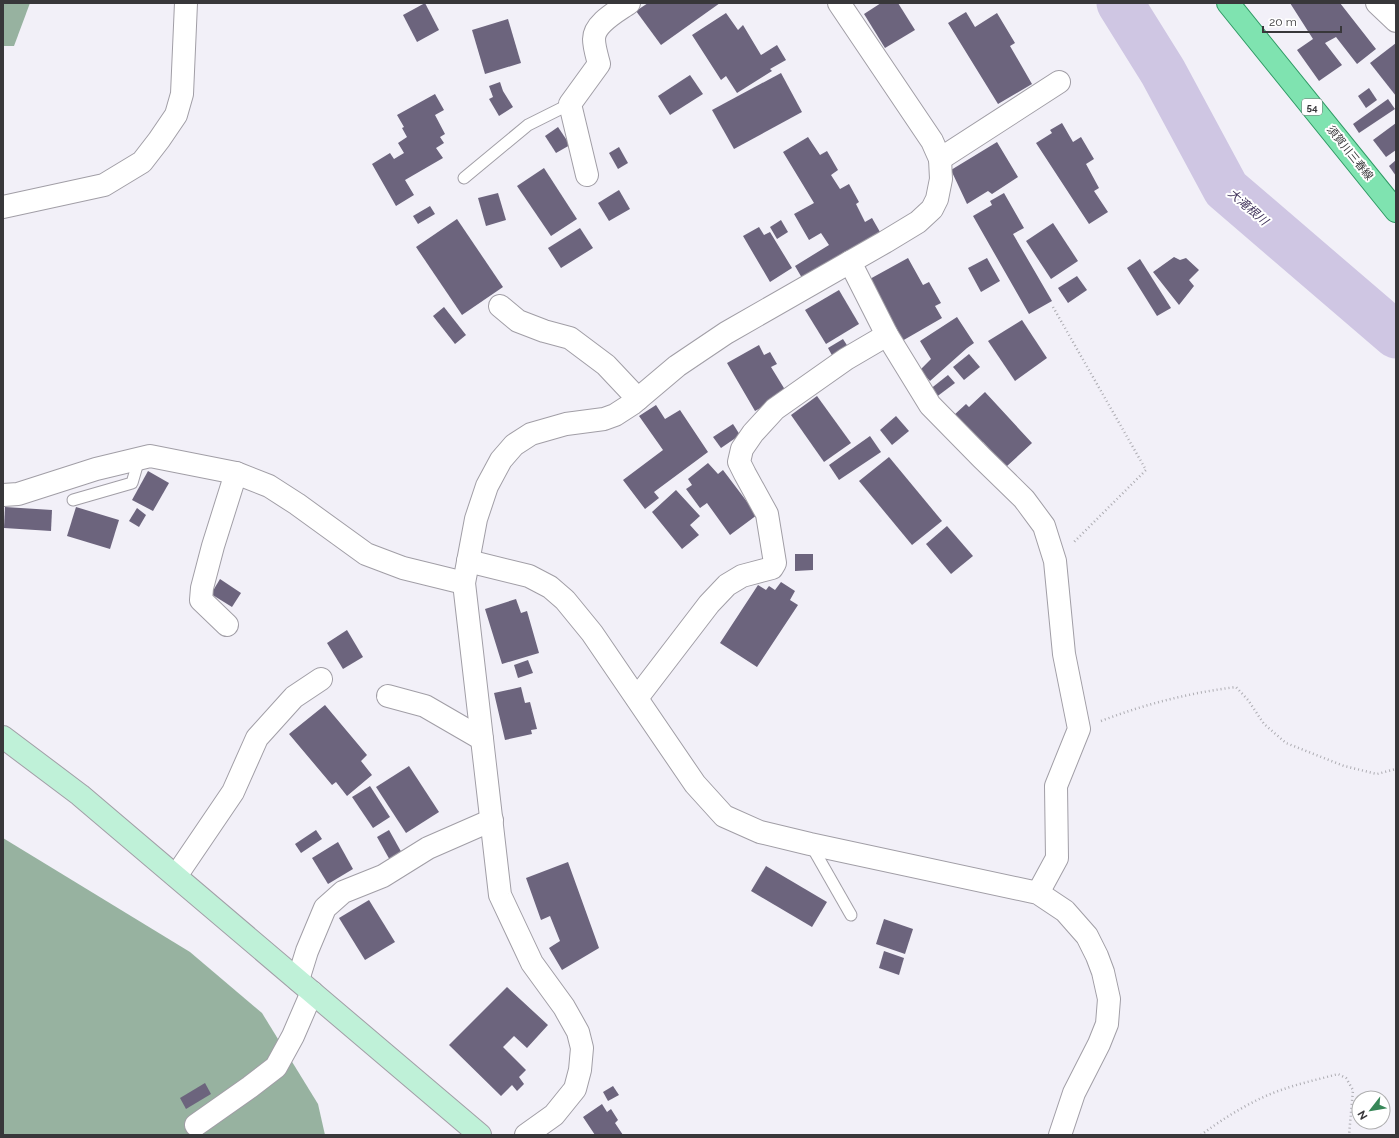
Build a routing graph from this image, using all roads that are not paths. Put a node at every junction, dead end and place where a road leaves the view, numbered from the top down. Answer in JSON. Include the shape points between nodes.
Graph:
{"nodes":[{"id":1,"x":186,"y":3,"type":"edge"},
{"id":2,"x":629,"y":3,"type":"edge"},
{"id":3,"x":839,"y":3,"type":"edge"},
{"id":4,"x":1228,"y":3,"type":"edge"},
{"id":5,"x":1377,"y":3,"type":"edge"},
{"id":6,"x":1396,"y":21,"type":"edge"},
{"id":7,"x":1059,"y":82,"type":"dead end"},
{"id":8,"x":570,"y":104,"type":"junction"},
{"id":9,"x":940,"y":159,"type":"junction"},
{"id":10,"x":587,"y":175,"type":"dead end"},
{"id":11,"x":464,"y":178,"type":"dead end"},
{"id":12,"x":3,"y":206,"type":"edge"},
{"id":13,"x":1396,"y":211,"type":"edge"},
{"id":14,"x":850,"y":262,"type":"junction"},
{"id":15,"x":500,"y":306,"type":"dead end"},
{"id":16,"x":887,"y":335,"type":"junction"},
{"id":17,"x":638,"y":399,"type":"junction"},
{"id":18,"x":139,"y":459,"type":"junction"},
{"id":19,"x":236,"y":473,"type":"junction"},
{"id":20,"x":3,"y":495,"type":"edge"},
{"id":21,"x":73,"y":500,"type":"dead end"},
{"id":22,"x":468,"y":561,"type":"junction"},
{"id":23,"x":464,"y":583,"type":"junction"},
{"id":24,"x":227,"y":625,"type":"dead end"},
{"id":25,"x":321,"y":679,"type":"dead end"},
{"id":26,"x":388,"y":696,"type":"dead end"},
{"id":27,"x":637,"y":698,"type":"junction"},
{"id":28,"x":3,"y":737,"type":"edge"},
{"id":29,"x":482,"y":738,"type":"junction"},
{"id":30,"x":492,"y":820,"type":"junction"},
{"id":31,"x":810,"y":844,"type":"junction"},
{"id":32,"x":176,"y":876,"type":"junction"},
{"id":33,"x":1038,"y":893,"type":"junction"},
{"id":34,"x":851,"y":915,"type":"dead end"},
{"id":35,"x":305,"y":986,"type":"junction"},
{"id":36,"x":196,"y":1125,"type":"dead end"},
{"id":37,"x":480,"y":1135,"type":"edge"},
{"id":38,"x":526,"y":1135,"type":"edge"},
{"id":39,"x":1060,"y":1135,"type":"edge"}],
"edges":[{"from":1,"to":12,"type":"street","via":[[182,94],[176,115],[142,162],[104,185]]},
{"from":2,"to":8,"type":"street","via":[[606,18],[597,29],[594,37],[599,64]]},
{"from":3,"to":9,"type":"street","via":[[932,141]]},
{"from":4,"to":13,"type":"main road","name":"須賀川三春線","number":"54"},
{"from":5,"to":6,"type":"street"},
{"from":7,"to":9,"type":"street"},
{"from":8,"to":10,"type":"street"},
{"from":8,"to":11,"type":"lane","via":[[528,125]]},
{"from":9,"to":14,"type":"street","via":[[941,179],[932,208],[918,222]]},
{"from":14,"to":16,"type":"street"},
{"from":14,"to":17,"type":"street","via":[[726,333],[676,366]]},
{"from":15,"to":17,"type":"street","via":[[518,321],[570,338],[606,365]]},
{"from":16,"to":27,"type":"street","via":[[846,359],[775,409],[753,433],[742,449],[739,462],[767,514],[774,563],[772,568],[742,576],[727,585],[709,604]]},
{"from":16,"to":33,"type":"street","via":[[930,405],[1024,500],[1044,526],[1055,561],[1064,654],[1078,729],[1056,786],[1057,858]]},
{"from":17,"to":22,"type":"street","via":[[615,415],[566,424],[531,434],[514,445],[501,460],[487,486],[476,519]]},
{"from":18,"to":19,"type":"street","via":[[150,456]]},
{"from":18,"to":20,"type":"street","via":[[96,469],[18,494]]},
{"from":18,"to":21,"type":"lane","via":[[132,483]]},
{"from":19,"to":23,"type":"street","via":[[269,486],[366,554],[403,568]]},
{"from":19,"to":24,"type":"street","via":[[213,546],[201,600]]},
{"from":22,"to":23,"type":"street"},
{"from":22,"to":27,"type":"street","via":[[529,576],[550,587],[565,600],[592,633]]},
{"from":23,"to":29,"type":"street"},
{"from":25,"to":32,"type":"street","via":[[294,697],[257,738],[233,792]]},
{"from":26,"to":29,"type":"street","via":[[425,706]]},
{"from":27,"to":31,"type":"street","via":[[695,784],[724,816],[760,832]]},
{"from":28,"to":32,"type":"street","via":[[80,795]]},
{"from":29,"to":30,"type":"street"},
{"from":30,"to":35,"type":"street","via":[[428,848],[383,876],[343,892],[325,908],[306,951]]},
{"from":30,"to":38,"type":"street","via":[[500,895],[532,963],[564,1007],[578,1032],[582,1048],[575,1089],[554,1115]]},
{"from":31,"to":33,"type":"street"},
{"from":31,"to":34,"type":"lane"},
{"from":32,"to":35,"type":"street"},
{"from":33,"to":39,"type":"street","via":[[1065,911],[1087,936],[1103,972],[1109,999],[1107,1024],[1074,1092]]},
{"from":35,"to":36,"type":"street","via":[[293,1036],[276,1067]]},
{"from":35,"to":37,"type":"street"}]}
